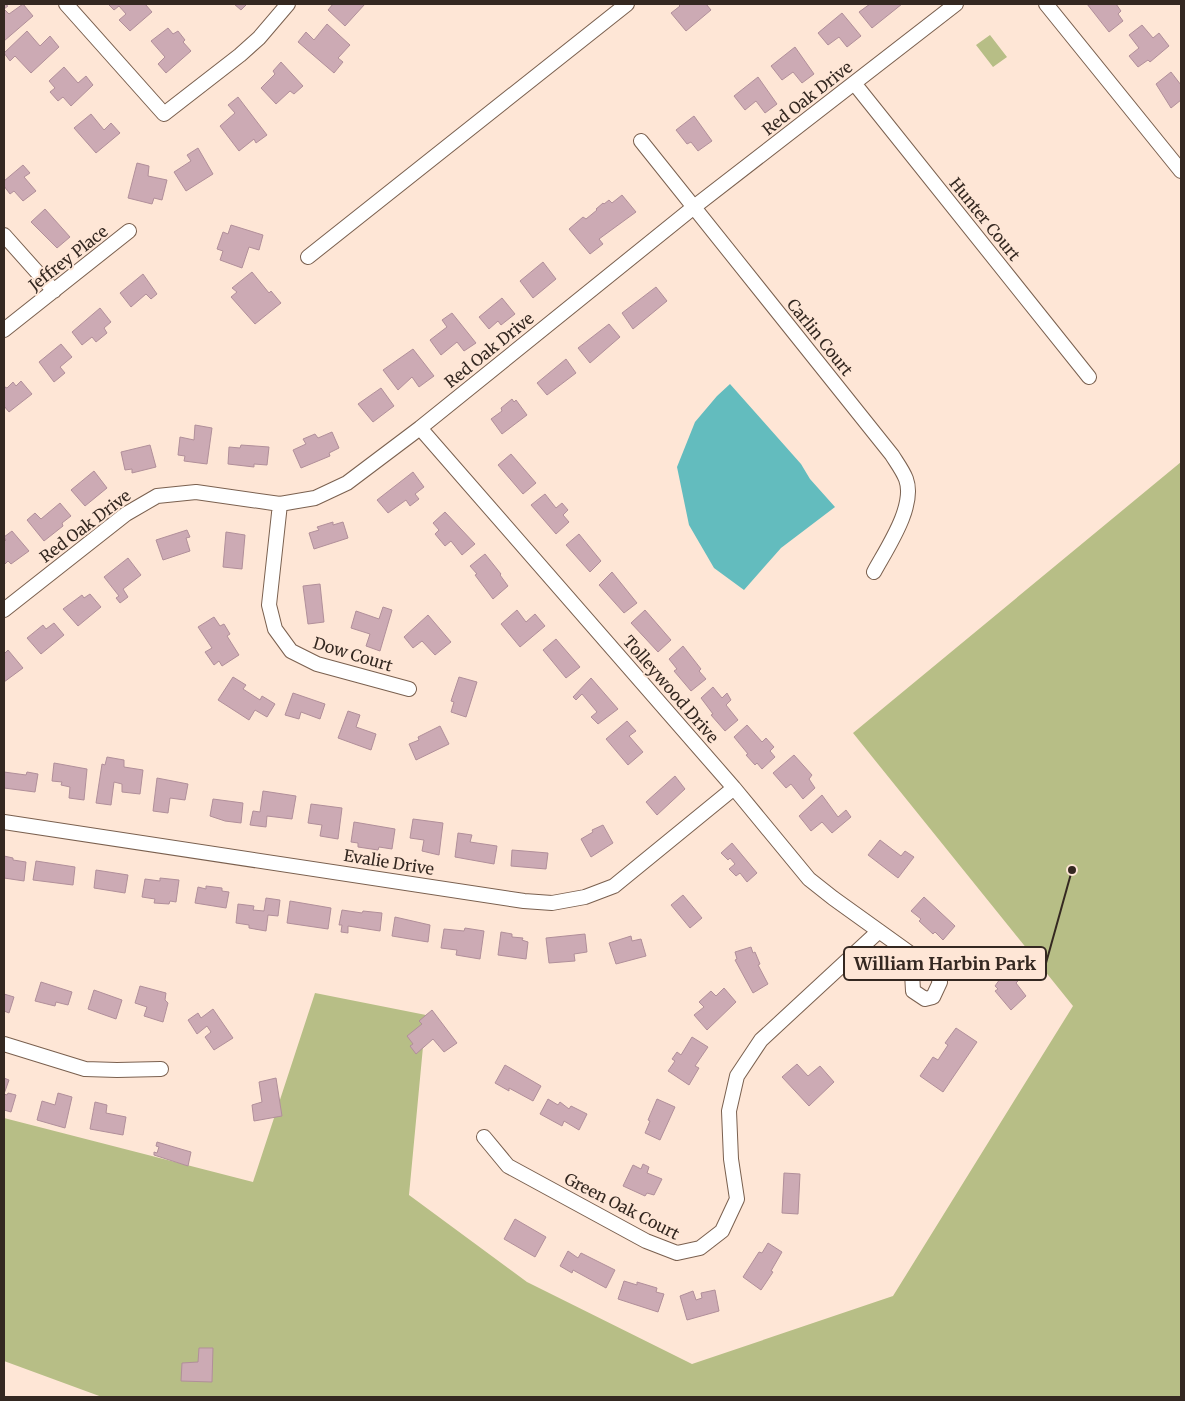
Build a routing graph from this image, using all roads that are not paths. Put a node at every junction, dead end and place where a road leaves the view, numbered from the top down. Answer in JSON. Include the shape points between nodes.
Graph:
{"nodes":[{"id":1,"x":66,"y":4,"type":"edge"},
{"id":2,"x":288,"y":4,"type":"edge"},
{"id":3,"x":627,"y":4,"type":"edge"},
{"id":4,"x":956,"y":4,"type":"edge"},
{"id":5,"x":1046,"y":4,"type":"edge"},
{"id":6,"x":854,"y":83,"type":"junction"},
{"id":7,"x":641,"y":141,"type":"dead end"},
{"id":8,"x":1181,"y":171,"type":"edge"},
{"id":9,"x":694,"y":207,"type":"junction"},
{"id":10,"x":130,"y":231,"type":"dead end"},
{"id":11,"x":4,"y":234,"type":"edge"},
{"id":12,"x":308,"y":257,"type":"dead end"},
{"id":13,"x":54,"y":291,"type":"junction"},
{"id":14,"x":4,"y":330,"type":"edge"},
{"id":15,"x":1089,"y":377,"type":"dead end"},
{"id":16,"x":420,"y":428,"type":"junction"},
{"id":17,"x":280,"y":504,"type":"junction"},
{"id":18,"x":874,"y":572,"type":"dead end"},
{"id":19,"x":4,"y":610,"type":"edge"},
{"id":20,"x":409,"y":689,"type":"dead end"},
{"id":21,"x":734,"y":788,"type":"junction"},
{"id":22,"x":4,"y":822,"type":"edge"},
{"id":23,"x":879,"y":930,"type":"junction"},
{"id":24,"x":912,"y":954,"type":"dead end"},
{"id":25,"x":4,"y":1044,"type":"edge"},
{"id":26,"x":161,"y":1069,"type":"dead end"},
{"id":27,"x":484,"y":1137,"type":"dead end"}],
"edges":[{"from":1,"to":2,"type":"street","via":[[164,114],[259,38]]},
{"from":3,"to":12,"type":"street"},
{"from":4,"to":6,"type":"street","name":"Red Oak Drive"},
{"from":5,"to":8,"type":"street"},
{"from":6,"to":9,"type":"street","name":"Red Oak Drive"},
{"from":6,"to":15,"type":"street","name":"Hunter Court"},
{"from":7,"to":9,"type":"street","name":"Carlin Court"},
{"from":9,"to":16,"type":"street","name":"Red Oak Drive"},
{"from":9,"to":18,"type":"street","name":"Carlin Court","via":[[892,455],[906,480],[907,500],[902,520]]},
{"from":10,"to":13,"type":"street","name":"Jeffrey Place"},
{"from":11,"to":13,"type":"street"},
{"from":13,"to":14,"type":"street","name":"Jeffrey Place"},
{"from":16,"to":17,"type":"street","name":"Red Oak Drive","via":[[347,483],[315,498]]},
{"from":16,"to":21,"type":"street","name":"Tolleywood Drive"},
{"from":17,"to":19,"type":"street","name":"Red Oak Drive","via":[[196,492],[157,496],[126,514]]},
{"from":17,"to":20,"type":"street","name":"Dow Court","via":[[269,605],[275,630],[292,651],[317,664]]},
{"from":21,"to":22,"type":"street","name":"Evalie Drive","via":[[614,886],[552,904]]},
{"from":21,"to":23,"type":"street","name":"Tolleywood Drive","via":[[809,879]]},
{"from":23,"to":24,"type":"street","name":"Tolleywood Drive"},
{"from":23,"to":27,"type":"street","name":"Green Oak Court","via":[[762,1040],[737,1076],[729,1110],[737,1199],[722,1231],[700,1248],[677,1253],[646,1240],[508,1166]]},
{"from":25,"to":26,"type":"street","via":[[85,1069]]}]}
